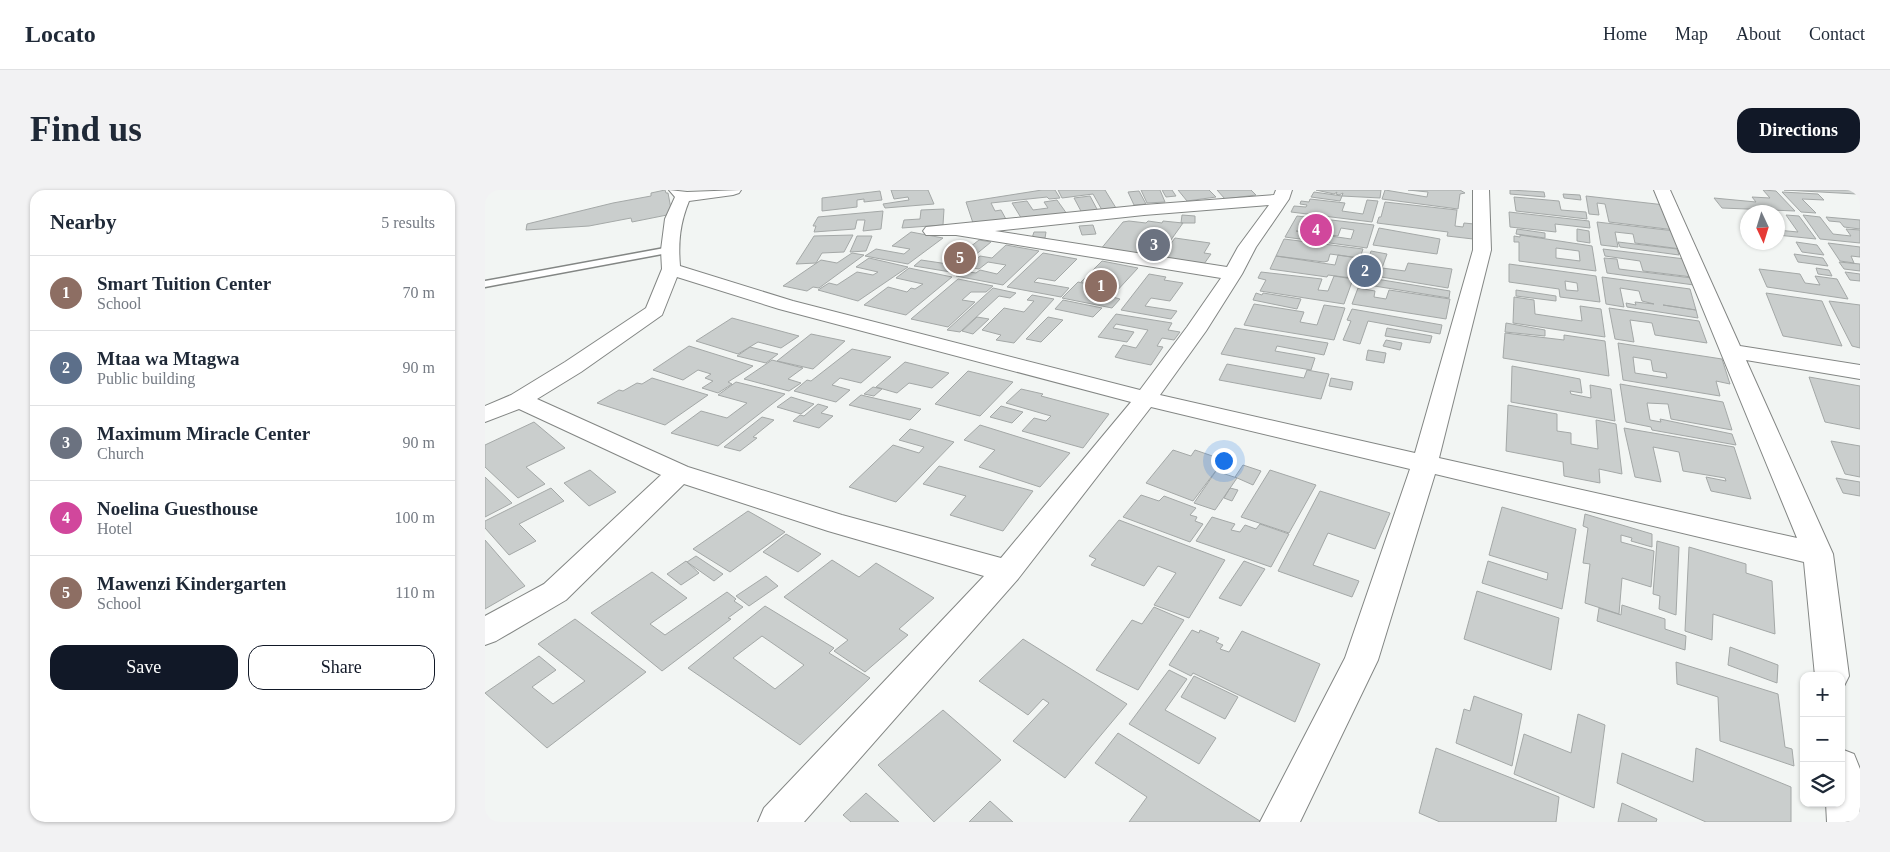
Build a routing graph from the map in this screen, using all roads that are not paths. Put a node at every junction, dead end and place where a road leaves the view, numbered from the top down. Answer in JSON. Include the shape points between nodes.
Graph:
{"nodes":[{"id":1,"x":733,"y":190,"type":"edge"},
{"id":2,"x":1481,"y":190,"type":"edge"},
{"id":3,"x":1662,"y":190,"type":"edge"},
{"id":4,"x":680,"y":194,"type":"edge"},
{"id":5,"x":1282,"y":195,"type":"edge"},
{"id":6,"x":955,"y":230,"type":"junction"},
{"id":7,"x":932,"y":231,"type":"dead end"},
{"id":8,"x":670,"y":259,"type":"junction"},
{"id":9,"x":1233,"y":274,"type":"junction"},
{"id":10,"x":485,"y":284,"type":"edge"},
{"id":11,"x":1732,"y":351,"type":"junction"},
{"id":12,"x":1860,"y":372,"type":"edge"},
{"id":13,"x":1146,"y":398,"type":"junction"},
{"id":14,"x":519,"y":400,"type":"junction"},
{"id":15,"x":485,"y":415,"type":"edge"},
{"id":16,"x":1425,"y":464,"type":"junction"},
{"id":17,"x":679,"y":473,"type":"junction"},
{"id":18,"x":1819,"y":554,"type":"junction"},
{"id":19,"x":1007,"y":571,"type":"junction"},
{"id":20,"x":485,"y":632,"type":"edge"},
{"id":21,"x":1832,"y":672,"type":"edge"},
{"id":22,"x":1845,"y":803,"type":"edge"},
{"id":23,"x":778,"y":822,"type":"edge"},
{"id":24,"x":1280,"y":822,"type":"edge"},
{"id":25,"x":1847,"y":822,"type":"edge"}],
"edges":[{"from":1,"to":4,"type":"street"},
{"from":2,"to":16,"type":"street","via":[[1482,250]]},
{"from":3,"to":11,"type":"street"},
{"from":4,"to":8,"type":"street","via":[[673,219]]},
{"from":5,"to":6,"type":"street"},
{"from":5,"to":9,"type":"street"},
{"from":6,"to":7,"type":"street"},
{"from":6,"to":9,"type":"street"},
{"from":8,"to":10,"type":"lane"},
{"from":8,"to":13,"type":"street","via":[[786,305]]},
{"from":8,"to":14,"type":"street","via":[[655,311]]},
{"from":9,"to":13,"type":"street"},
{"from":11,"to":12,"type":"street"},
{"from":11,"to":18,"type":"street"},
{"from":13,"to":16,"type":"street"},
{"from":13,"to":19,"type":"street"},
{"from":14,"to":15,"type":"street"},
{"from":14,"to":17,"type":"street"},
{"from":16,"to":18,"type":"street"},
{"from":16,"to":24,"type":"street","via":[[1361,660]]},
{"from":17,"to":19,"type":"street","via":[[838,524]]},
{"from":17,"to":20,"type":"street","via":[[555,592]]},
{"from":18,"to":21,"type":"street"},
{"from":19,"to":23,"type":"street"},
{"from":22,"to":25,"type":"street"}]}
